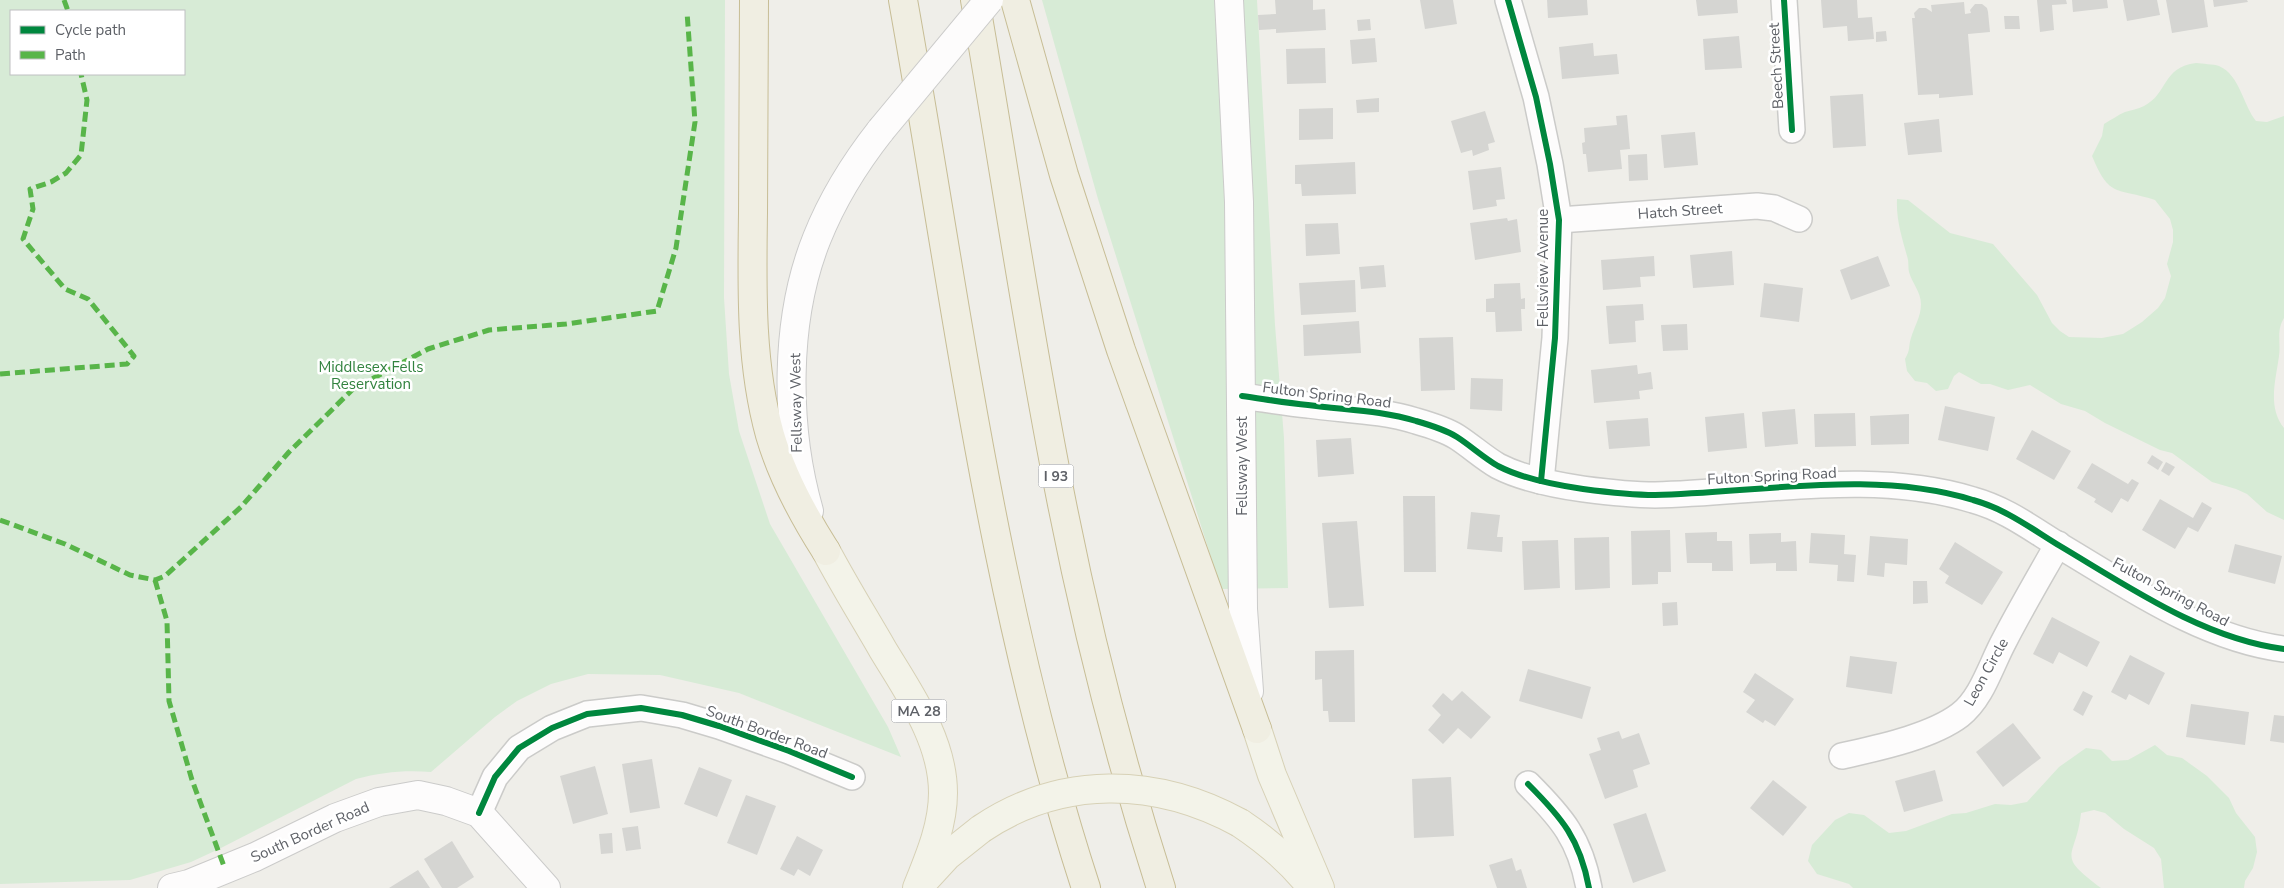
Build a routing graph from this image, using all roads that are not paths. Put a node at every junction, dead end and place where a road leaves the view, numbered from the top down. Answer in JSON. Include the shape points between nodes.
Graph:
{"nodes":[{"id":1,"x":754,"y":0,"type":"edge"},
{"id":2,"x":903,"y":0,"type":"edge"},
{"id":3,"x":975,"y":0,"type":"edge"},
{"id":4,"x":989,"y":0,"type":"edge"},
{"id":5,"x":1015,"y":0,"type":"edge"},
{"id":6,"x":1228,"y":0,"type":"edge"},
{"id":7,"x":1508,"y":0,"type":"edge"},
{"id":8,"x":1784,"y":0,"type":"edge"},
{"id":9,"x":1792,"y":130,"type":"dead end"},
{"id":10,"x":1559,"y":220,"type":"junction"},
{"id":11,"x":1799,"y":220,"type":"dead end"},
{"id":12,"x":1242,"y":396,"type":"junction"},
{"id":13,"x":1541,"y":481,"type":"junction"},
{"id":14,"x":2058,"y":544,"type":"junction"},
{"id":15,"x":826,"y":551,"type":"junction"},
{"id":16,"x":2284,"y":649,"type":"edge"},
{"id":17,"x":1257,"y":729,"type":"junction"},
{"id":18,"x":1842,"y":756,"type":"dead end"},
{"id":19,"x":852,"y":777,"type":"dead end"},
{"id":20,"x":1528,"y":784,"type":"dead end"},
{"id":21,"x":479,"y":814,"type":"junction"},
{"id":22,"x":172,"y":888,"type":"edge"},
{"id":23,"x":546,"y":888,"type":"edge"},
{"id":24,"x":918,"y":888,"type":"edge"},
{"id":25,"x":1086,"y":888,"type":"edge"},
{"id":26,"x":1161,"y":888,"type":"edge"},
{"id":27,"x":1312,"y":888,"type":"edge"},
{"id":28,"x":1320,"y":888,"type":"edge"},
{"id":29,"x":1589,"y":888,"type":"edge"}],
"edges":[{"from":1,"to":15,"type":"highway","via":[[753,275],[757,364],[776,453],[803,512]]},
{"from":2,"to":25,"type":"highway","via":[[994,523],[1035,706]]},
{"from":3,"to":26,"type":"highway","number":"I 93","via":[[1061,501],[1102,684]]},
{"from":4,"to":15,"type":"main road","name":"Fellsway West","number":"MA 28","bridge":true,"via":[[881,130],[844,183],[822,226],[807,268],[796,329],[793,375],[795,445],[809,511]]},
{"from":5,"to":17,"type":"highway","via":[[1064,174],[1121,350]]},
{"from":6,"to":12,"type":"main road","name":"Fellsway West","via":[[1239,202]]},
{"from":7,"to":10,"type":"street","name":"Fellsview Avenue","via":[[1536,97]]},
{"from":8,"to":9,"type":"street","name":"Beech Street"},
{"from":10,"to":11,"type":"street","name":"Hatch Street","via":[[1757,206],[1774,208]]},
{"from":10,"to":13,"type":"street","name":"Fellsview Avenue","via":[[1555,338]]},
{"from":12,"to":13,"type":"street","name":"Fulton Spring Road","via":[[1372,411],[1415,421],[1455,436],[1498,466]]},
{"from":12,"to":17,"type":"main road","name":"Fellsway West","via":[[1243,618],[1245,661]]},
{"from":13,"to":14,"type":"street","name":"Fulton Spring Road","via":[[1582,489],[1652,495],[1882,485],[1934,491],[1973,499],[2010,514]]},
{"from":14,"to":16,"type":"street","name":"Fulton Spring Road","via":[[2208,629],[2240,641]]},
{"from":14,"to":18,"type":"street","name":"Leon Circle","via":[[1966,710],[1941,726],[1900,742]]},
{"from":15,"to":24,"type":"main road","name":"Fellsway West","number":"MA 28","via":[[917,708],[937,757],[942,782],[941,811]]},
{"from":17,"to":28,"type":"main road","name":"Fellsway West","via":[[1272,775]]},
{"from":19,"to":21,"type":"street","name":"South Border Road","via":[[718,726],[682,715],[641,708],[587,714],[552,728],[519,748],[495,778]]},
{"from":20,"to":29,"type":"street","via":[[1575,840]]},
{"from":21,"to":22,"type":"main road","name":"South Border Road","via":[[446,801],[418,795],[379,802],[335,818],[255,857]]},
{"from":21,"to":23,"type":"main road","name":"South Border Road"},
{"from":24,"to":27,"type":"main road","bridge":true,"via":[[947,856],[980,829],[1005,814],[1037,801],[1074,792],[1117,788],[1173,795],[1240,823],[1286,858]]}]}
